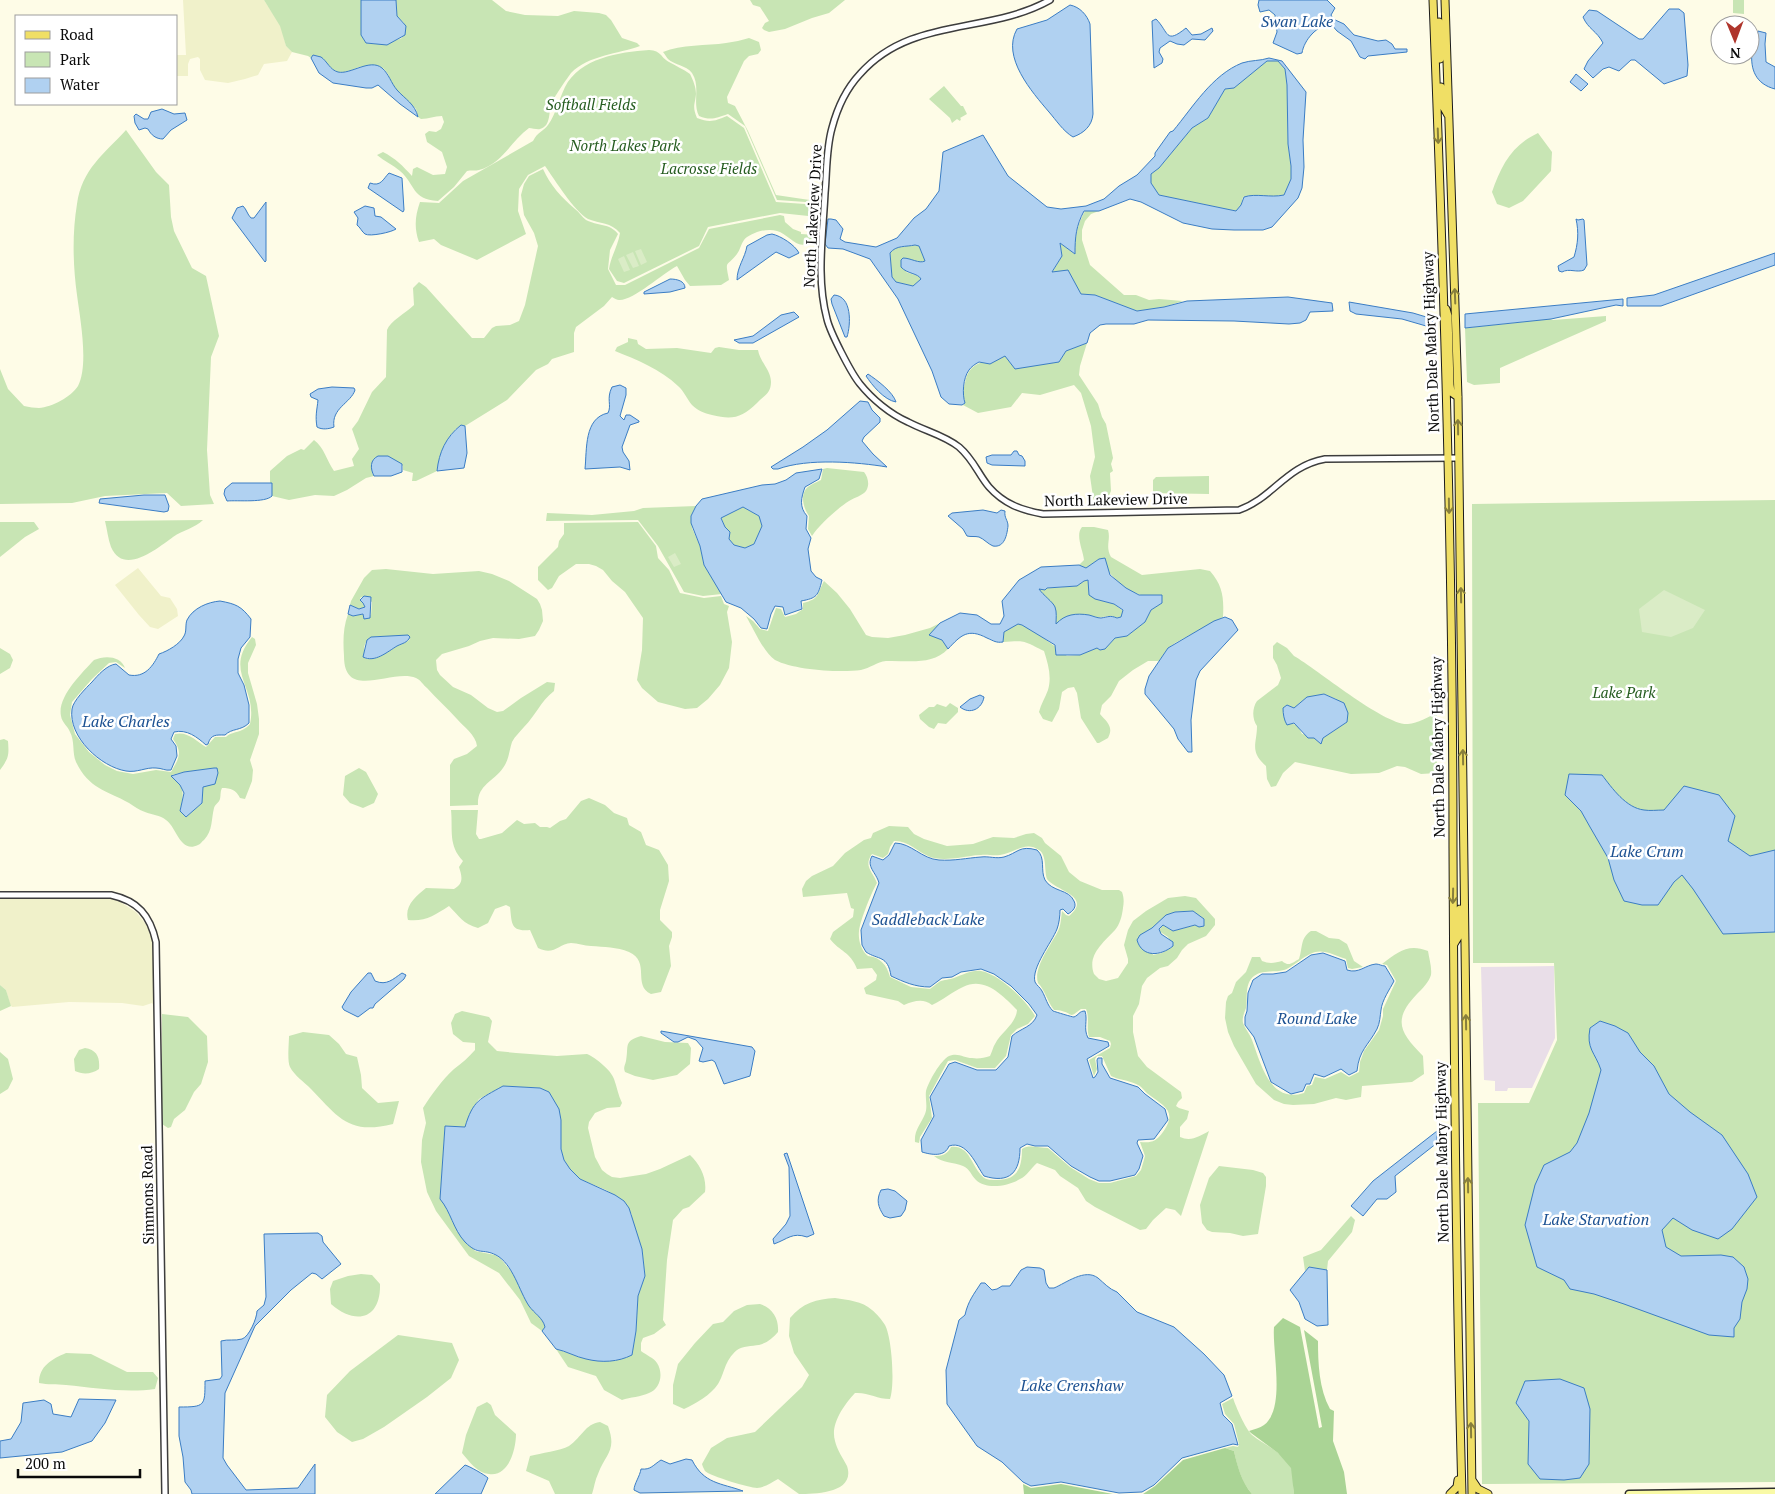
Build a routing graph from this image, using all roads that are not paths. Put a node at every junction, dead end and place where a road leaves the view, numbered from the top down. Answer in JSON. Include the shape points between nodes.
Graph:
{"nodes":[{"id":1,"x":1050,"y":0,"type":"edge"},
{"id":2,"x":1445,"y":0,"type":"edge"},
{"id":3,"x":1433,"y":1,"type":"edge"},
{"id":4,"x":1448,"y":117,"type":"junction"},
{"id":5,"x":1443,"y":300,"type":"junction"},
{"id":6,"x":1458,"y":397,"type":"junction"},
{"id":7,"x":1448,"y":457,"type":"junction"},
{"id":8,"x":1459,"y":458,"type":"junction"},
{"id":9,"x":1454,"y":848,"type":"junction"},
{"id":10,"x":1464,"y":890,"type":"junction"},
{"id":11,"x":0,"y":895,"type":"edge"},
{"id":12,"x":1453,"y":944,"type":"junction"},
{"id":13,"x":1469,"y":1233,"type":"junction"},
{"id":14,"x":1458,"y":1249,"type":"junction"},
{"id":15,"x":1470,"y":1320,"type":"junction"},
{"id":16,"x":1472,"y":1478,"type":"junction"},
{"id":17,"x":1775,"y":1492,"type":"edge"},
{"id":18,"x":1711,"y":1493,"type":"junction"},
{"id":19,"x":165,"y":1494,"type":"edge"},
{"id":20,"x":1450,"y":1494,"type":"edge"},
{"id":21,"x":1462,"y":1494,"type":"edge"},
{"id":22,"x":1472,"y":1494,"type":"edge"},
{"id":23,"x":1488,"y":1494,"type":"edge"},
{"id":24,"x":1629,"y":1494,"type":"edge"},
{"id":25,"x":1699,"y":1494,"type":"edge"}],
"edges":[{"from":1,"to":7,"type":"street","name":"North Lakeview Drive","via":[[1016,14],[933,31],[893,46],[859,74],[842,102],[829,142],[820,268],[827,322],[860,384],[880,404],[906,422],[947,439],[959,448],[1005,501],[1023,510],[1043,514],[1239,510],[1259,501],[1279,481],[1315,461]]},
{"from":2,"to":4,"type":"main road","name":"North Dale Mabry Highway"},
{"from":3,"to":4,"type":"main road","via":[[1438,16],[1442,99]]},
{"from":3,"to":5,"type":"main road","name":"North Dale Mabry Highway","one_way":true},
{"from":6,"to":4,"type":"main road","name":"North Dale Mabry Highway","one_way":true},
{"from":5,"to":6,"type":"main road","via":[[1448,316],[1451,392]]},
{"from":5,"to":7,"type":"main road","name":"North Dale Mabry Highway"},
{"from":8,"to":6,"type":"main road","name":"North Dale Mabry Highway","one_way":true},
{"from":7,"to":8,"type":"street","name":"North Lakeview Drive"},
{"from":7,"to":9,"type":"main road","name":"North Dale Mabry Highway","one_way":true},
{"from":10,"to":8,"type":"main road","name":"North Dale Mabry Highway","one_way":true},
{"from":9,"to":10,"type":"main road","via":[[1459,854],[1460,881]]},
{"from":9,"to":12,"type":"main road","name":"North Dale Mabry Highway","one_way":true},
{"from":10,"to":12,"type":"main road","via":[[1460,904],[1460,934]]},
{"from":13,"to":10,"type":"main road","name":"North Dale Mabry Highway","one_way":true},
{"from":11,"to":19,"type":"street","name":"Simmons Road","via":[[123,897],[146,914],[153,927],[156,942]]},
{"from":12,"to":14,"type":"main road","name":"North Dale Mabry Highway"},
{"from":13,"to":14,"type":"main road"},
{"from":13,"to":15,"type":"main road","name":"North Dale Mabry Highway"},
{"from":14,"to":15,"type":"main road","via":[[1461,1248],[1465,1257],[1466,1310]]},
{"from":14,"to":20,"type":"main road","via":[[1454,1302],[1458,1482]]},
{"from":14,"to":21,"type":"main road","name":"North Dale Mabry Highway"},
{"from":16,"to":15,"type":"main road","name":"North Dale Mabry Highway","one_way":true},
{"from":16,"to":22,"type":"main road","name":"North Dale Mabry Highway"},
{"from":16,"to":23,"type":"main road","via":[[1478,1489]]},
{"from":17,"to":18,"type":"main road"},
{"from":18,"to":24,"type":"main road"},
{"from":18,"to":25,"type":"main road"}]}
